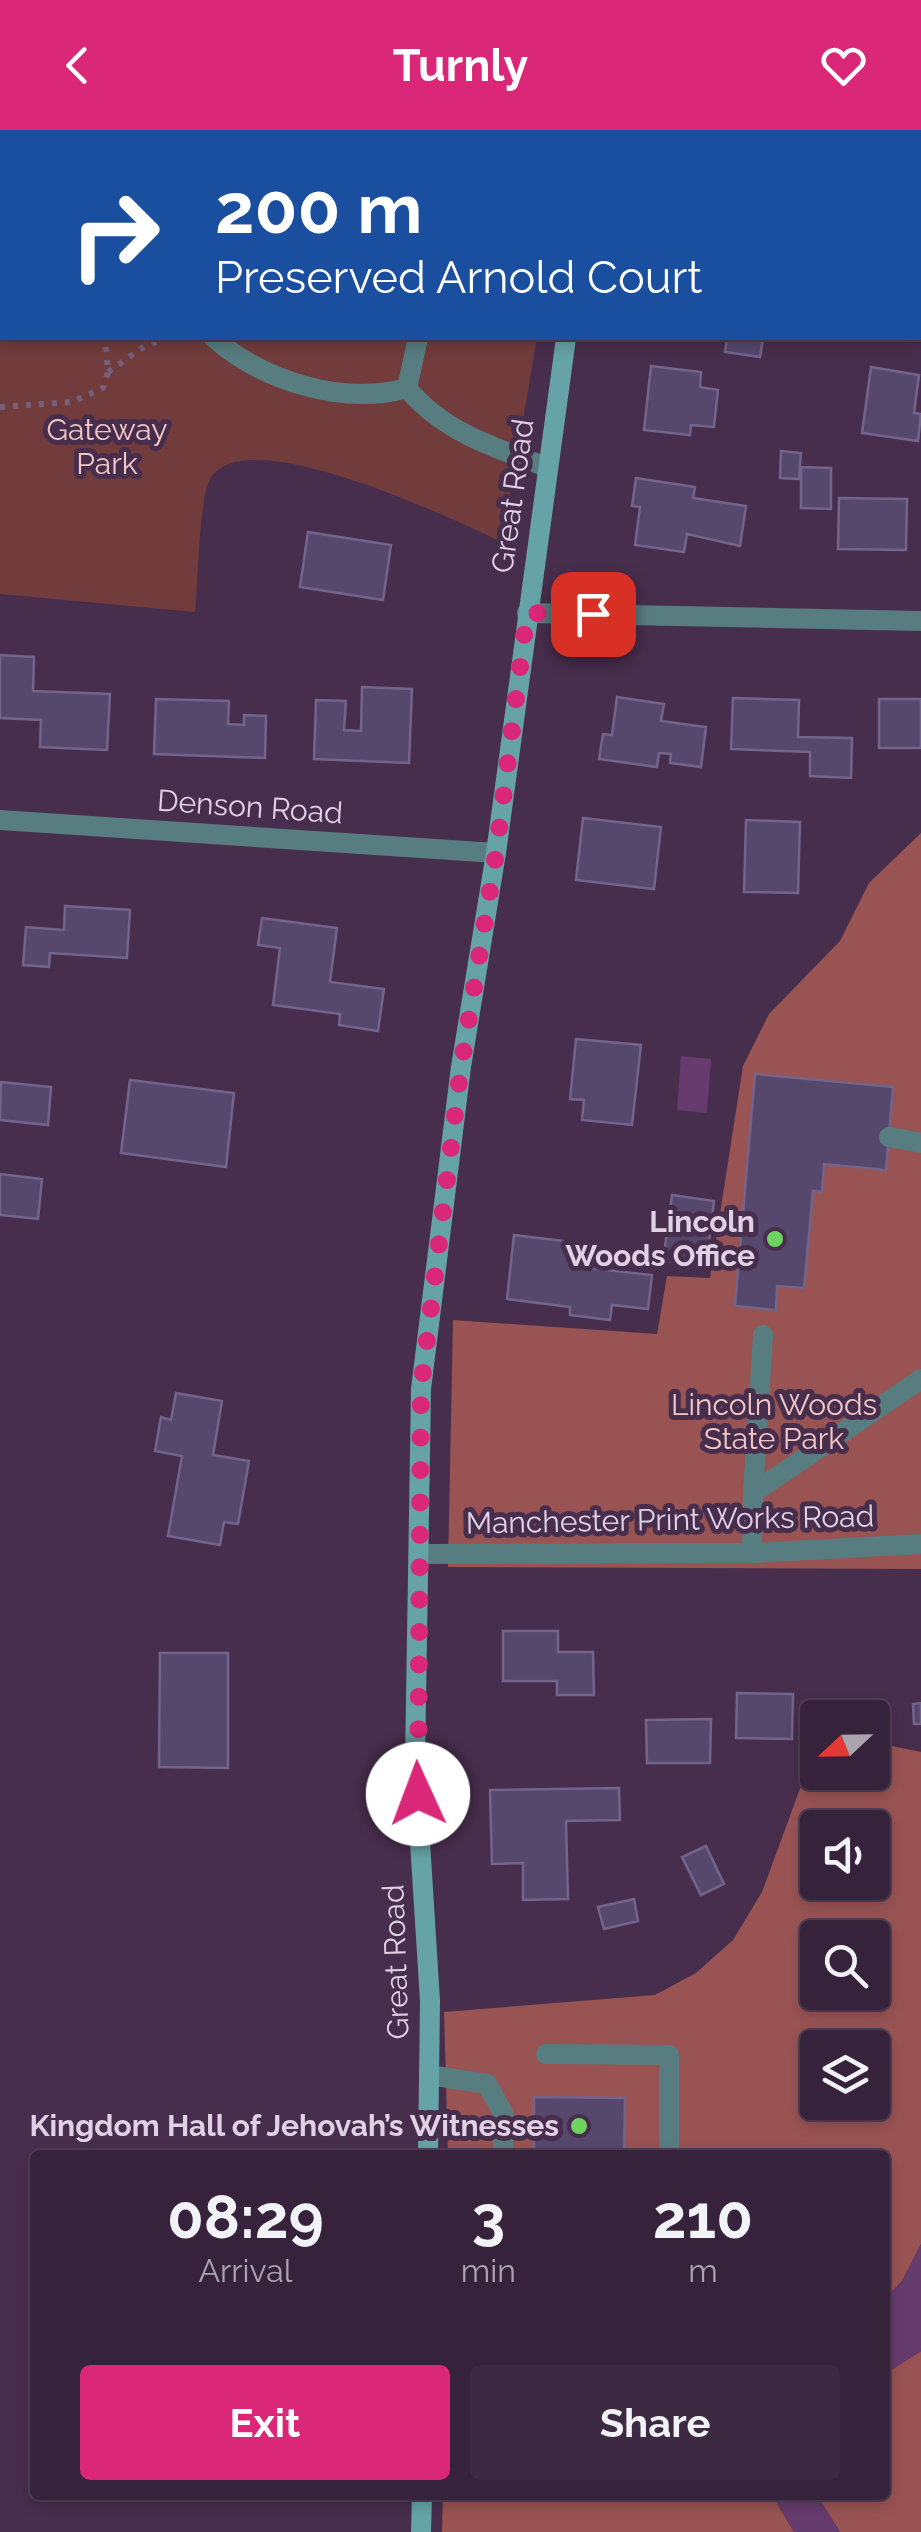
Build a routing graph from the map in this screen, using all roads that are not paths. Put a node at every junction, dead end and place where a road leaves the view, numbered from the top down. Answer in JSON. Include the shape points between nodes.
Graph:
{"nodes":[{"id":1,"x":217,"y":340,"type":"edge"},
{"id":2,"x":418,"y":340,"type":"edge"},
{"id":3,"x":566,"y":340,"type":"edge"},
{"id":4,"x":406,"y":388,"type":"junction"},
{"id":5,"x":547,"y":468,"type":"junction"},
{"id":6,"x":527,"y":613,"type":"junction"},
{"id":7,"x":921,"y":620,"type":"edge"},
{"id":8,"x":0,"y":820,"type":"edge"},
{"id":9,"x":496,"y":854,"type":"junction"},
{"id":10,"x":888,"y":1136,"type":"dead end"},
{"id":11,"x":921,"y":1143,"type":"edge"},
{"id":12,"x":763,"y":1335,"type":"dead end"},
{"id":13,"x":921,"y":1379,"type":"edge"},
{"id":14,"x":753,"y":1493,"type":"junction"},
{"id":15,"x":921,"y":1544,"type":"edge"},
{"id":16,"x":752,"y":1553,"type":"junction"},
{"id":17,"x":419,"y":1554,"type":"junction"},
{"id":18,"x":546,"y":2054,"type":"dead end"},
{"id":19,"x":429,"y":2075,"type":"junction"},
{"id":20,"x":428,"y":2150,"type":"edge"},
{"id":21,"x":503,"y":2150,"type":"edge"},
{"id":22,"x":670,"y":2150,"type":"edge"},
{"id":23,"x":422,"y":2500,"type":"edge"},
{"id":24,"x":421,"y":2532,"type":"edge"}],
"edges":[{"from":1,"to":4,"type":"street","via":[[268,373],[323,390],[368,395]]},
{"from":2,"to":4,"type":"street"},
{"from":3,"to":5,"type":"main road","name":"Great Road"},
{"from":4,"to":5,"type":"street","via":[[456,430]]},
{"from":5,"to":6,"type":"main road","name":"Great Road"},
{"from":6,"to":7,"type":"street"},
{"from":6,"to":9,"type":"main road","name":"Great Road"},
{"from":8,"to":9,"type":"street","name":"Denson Road"},
{"from":9,"to":17,"type":"main road","name":"Great Road","via":[[463,1049],[425,1352]]},
{"from":10,"to":11,"type":"street"},
{"from":12,"to":14,"type":"street"},
{"from":13,"to":14,"type":"street"},
{"from":14,"to":16,"type":"street"},
{"from":15,"to":16,"type":"street","name":"Manchester Print Works Road"},
{"from":16,"to":17,"type":"street","name":"Manchester Print Works Road"},
{"from":17,"to":19,"type":"main road","name":"Great Road","via":[[416,1762]]},
{"from":18,"to":22,"type":"street","via":[[669,2054]]},
{"from":19,"to":20,"type":"main road","name":"Great Road"},
{"from":19,"to":21,"type":"street","via":[[487,2084],[503,2112]]},
{"from":23,"to":24,"type":"main road"}]}
